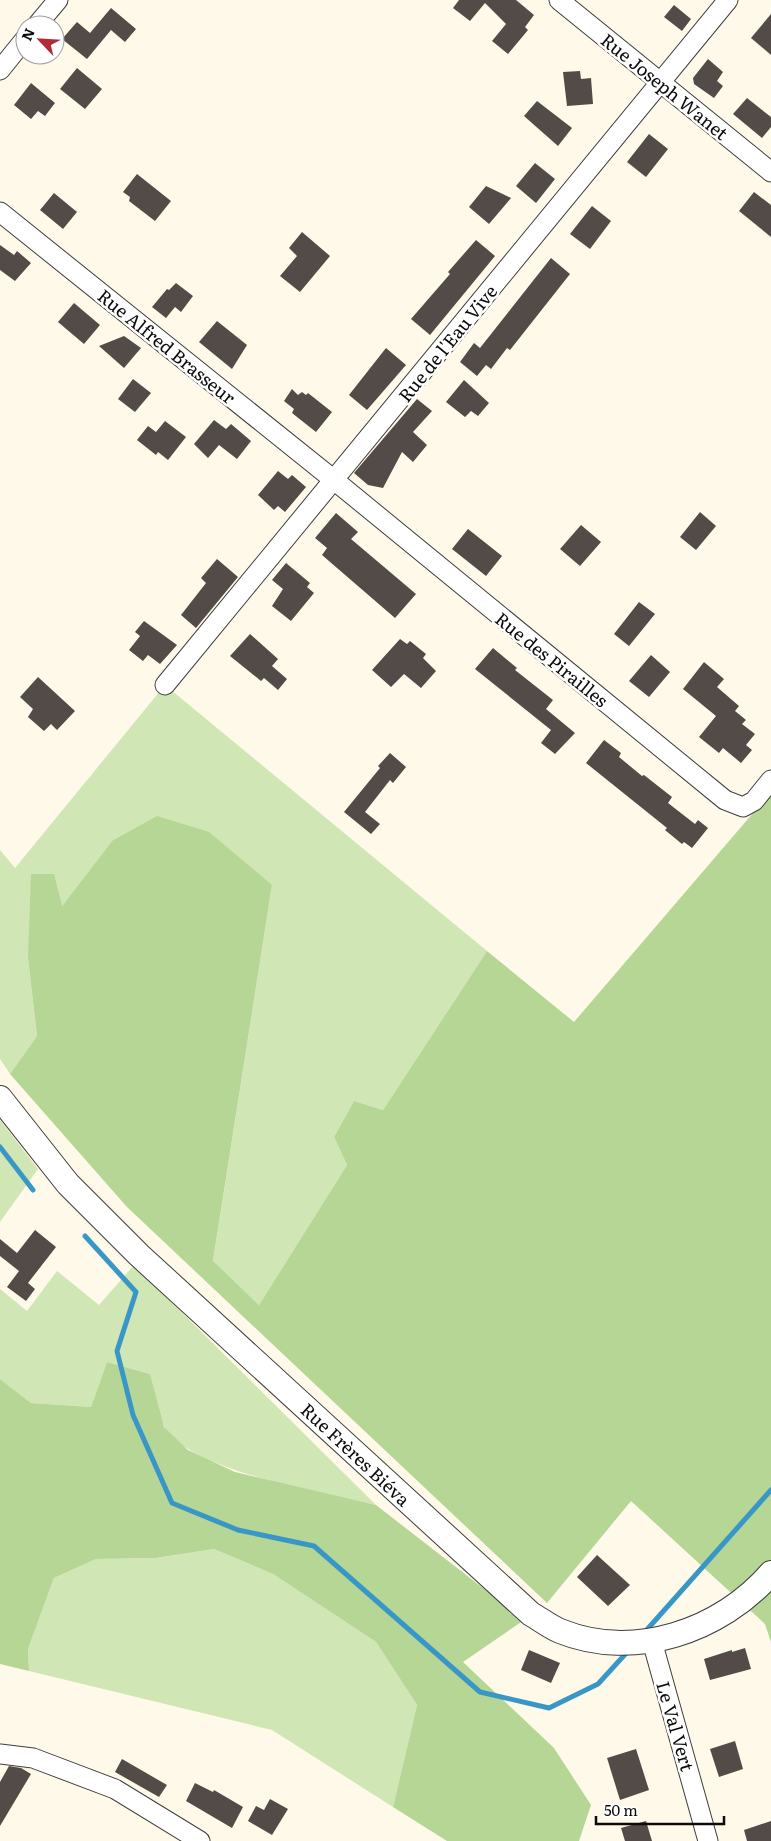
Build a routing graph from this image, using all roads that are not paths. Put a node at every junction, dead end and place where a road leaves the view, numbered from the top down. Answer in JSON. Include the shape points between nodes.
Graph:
{"nodes":[{"id":1,"x":58,"y":0,"type":"edge"},
{"id":2,"x":559,"y":0,"type":"edge"},
{"id":3,"x":728,"y":0,"type":"edge"},
{"id":4,"x":45,"y":15,"type":"edge"},
{"id":5,"x":15,"y":51,"type":"edge"},
{"id":6,"x":0,"y":70,"type":"edge"},
{"id":7,"x":661,"y":81,"type":"junction"},
{"id":8,"x":771,"y":172,"type":"edge"},
{"id":9,"x":0,"y":212,"type":"edge"},
{"id":10,"x":334,"y":480,"type":"junction"},
{"id":11,"x":165,"y":685,"type":"dead end"},
{"id":12,"x":771,"y":780,"type":"edge"},
{"id":13,"x":0,"y":1098,"type":"edge"},
{"id":14,"x":771,"y":1573,"type":"edge"},
{"id":15,"x":651,"y":1641,"type":"junction"},
{"id":16,"x":0,"y":1754,"type":"edge"},
{"id":17,"x":200,"y":1841,"type":"edge"},
{"id":18,"x":708,"y":1841,"type":"edge"}],
"edges":[{"from":1,"to":4,"type":"street"},
{"from":2,"to":7,"type":"street","name":"Rue Joseph Wanet"},
{"from":3,"to":7,"type":"street","name":"Rue de l'Eau Vive"},
{"from":5,"to":6,"type":"street"},
{"from":7,"to":8,"type":"street","name":"Rue Joseph Wanet"},
{"from":7,"to":10,"type":"street","name":"Rue de l'Eau Vive"},
{"from":9,"to":10,"type":"street","name":"Rue Alfred Brasseur"},
{"from":10,"to":11,"type":"street","name":"Rue de l'Eau Vive"},
{"from":10,"to":12,"type":"street","name":"Rue des Pirailles","via":[[725,800],[743,807],[754,801]]},
{"from":13,"to":15,"type":"street","name":"Rue Frères Biéva","via":[[68,1184],[139,1255],[530,1614],[559,1631],[590,1640],[621,1644]]},
{"from":14,"to":15,"type":"street","name":"Rue Frères Biéva","via":[[755,1591],[716,1618],[684,1632]]},
{"from":15,"to":18,"type":"street","name":"Le Val Vert"},
{"from":16,"to":17,"type":"street","via":[[32,1758],[115,1789]]}]}
